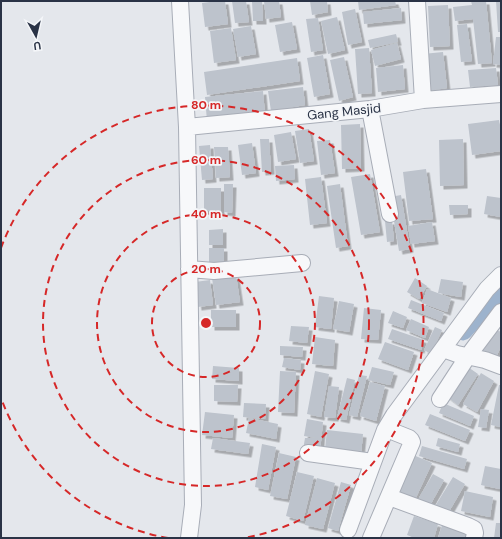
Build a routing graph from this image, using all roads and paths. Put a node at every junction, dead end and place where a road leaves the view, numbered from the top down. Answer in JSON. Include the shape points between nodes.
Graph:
{"nodes":[{"id":1,"x":180,"y":1,"type":"edge"},
{"id":2,"x":417,"y":1,"type":"edge"},
{"id":3,"x":501,"y":94,"type":"edge"},
{"id":4,"x":423,"y":100,"type":"junction"},
{"id":5,"x":370,"y":109,"type":"junction"},
{"id":6,"x":187,"y":127,"type":"junction"},
{"id":7,"x":390,"y":214,"type":"dead end"},
{"id":8,"x":302,"y":263,"type":"dead end"},
{"id":9,"x":189,"y":269,"type":"junction"},
{"id":10,"x":501,"y":275,"type":"edge"},
{"id":11,"x":501,"y":312,"type":"edge"},
{"id":12,"x":453,"y":352,"type":"junction"},
{"id":13,"x":501,"y":366,"type":"edge"},
{"id":14,"x":440,"y":399,"type":"dead end"},
{"id":15,"x":387,"y":430,"type":"junction"},
{"id":16,"x":308,"y":453,"type":"dead end"},
{"id":17,"x":373,"y":462,"type":"junction"},
{"id":18,"x":388,"y":497,"type":"junction"},
{"id":19,"x":348,"y":530,"type":"dead end"},
{"id":20,"x":189,"y":538,"type":"edge"},
{"id":21,"x":371,"y":538,"type":"edge"},
{"id":22,"x":474,"y":538,"type":"edge"}],
"edges":[{"from":1,"to":6,"type":"street"},
{"from":2,"to":4,"type":"street"},
{"from":3,"to":4,"type":"street","name":"Gang Masjid"},
{"from":4,"to":5,"type":"street","name":"Gang Masjid"},
{"from":5,"to":6,"type":"street","name":"Gang Masjid"},
{"from":5,"to":7,"type":"street"},
{"from":6,"to":9,"type":"street"},
{"from":8,"to":9,"type":"street","via":[[214,271]]},
{"from":9,"to":20,"type":"street","via":[[193,505]]},
{"from":10,"to":12,"type":"street","via":[[487,289]]},
{"from":11,"to":12,"type":"street"},
{"from":12,"to":13,"type":"street"},
{"from":12,"to":14,"type":"street"},
{"from":12,"to":15,"type":"street"},
{"from":15,"to":17,"type":"street"},
{"from":15,"to":18,"type":"street","via":[[412,440]]},
{"from":16,"to":17,"type":"street"},
{"from":17,"to":19,"type":"street"},
{"from":18,"to":21,"type":"street"},
{"from":18,"to":22,"type":"street","via":[[468,526],[474,529]]}]}
